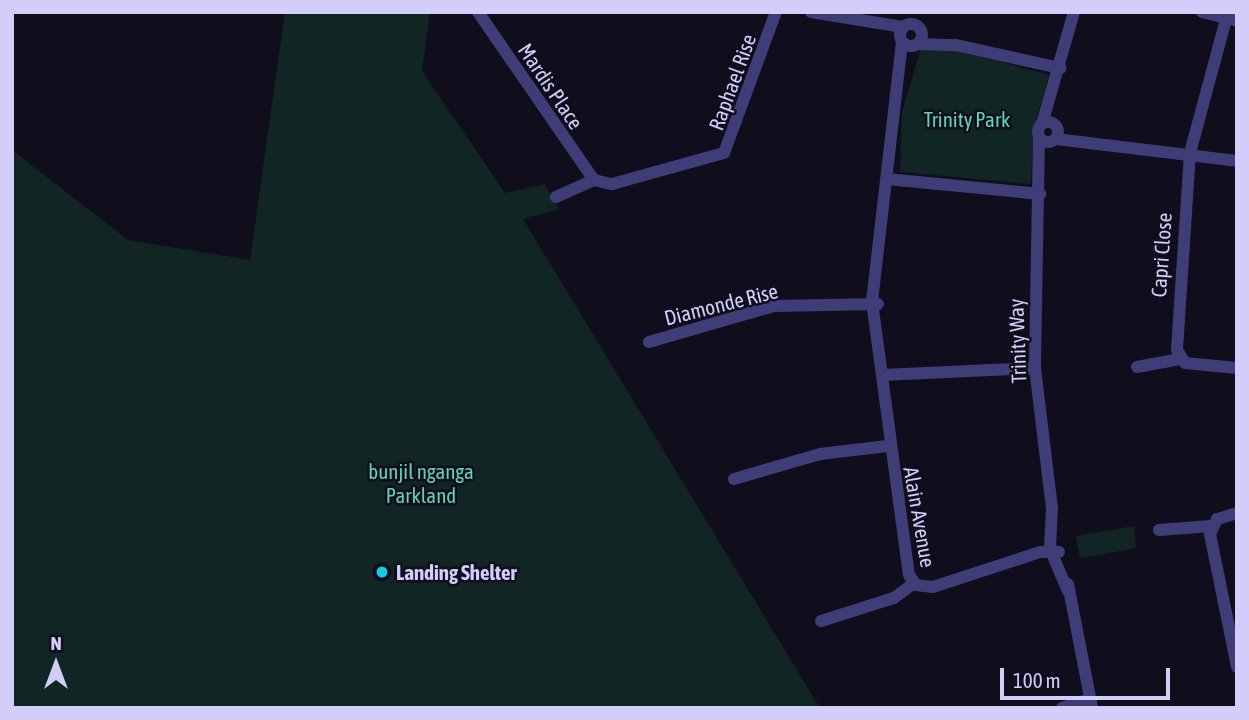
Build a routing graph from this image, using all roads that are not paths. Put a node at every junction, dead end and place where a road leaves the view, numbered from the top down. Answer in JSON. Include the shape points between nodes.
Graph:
{"nodes":[{"id":1,"x":478,"y":12,"type":"edge"},
{"id":2,"x":776,"y":12,"type":"edge"},
{"id":3,"x":811,"y":12,"type":"edge"},
{"id":4,"x":911,"y":12,"type":"edge"},
{"id":5,"x":919,"y":12,"type":"edge"},
{"id":6,"x":1074,"y":12,"type":"edge"},
{"id":7,"x":1202,"y":12,"type":"edge"},
{"id":8,"x":1231,"y":22,"type":"edge"},
{"id":9,"x":902,"y":33,"type":"junction"},
{"id":10,"x":919,"y":37,"type":"junction"},
{"id":11,"x":1060,"y":68,"type":"junction"},
{"id":12,"x":902,"y":78,"type":"junction"},
{"id":13,"x":1056,"y":89,"type":"junction"},
{"id":14,"x":1040,"y":130,"type":"junction"},
{"id":15,"x":1055,"y":133,"type":"junction"},
{"id":16,"x":1190,"y":153,"type":"junction"},
{"id":17,"x":1237,"y":161,"type":"edge"},
{"id":18,"x":1042,"y":173,"type":"junction"},
{"id":19,"x":887,"y":179,"type":"junction"},
{"id":20,"x":594,"y":180,"type":"junction"},
{"id":21,"x":1040,"y":194,"type":"junction"},
{"id":22,"x":556,"y":197,"type":"dead end"},
{"id":23,"x":875,"y":305,"type":"junction"},
{"id":24,"x":649,"y":342,"type":"dead end"},
{"id":25,"x":1180,"y":359,"type":"junction"},
{"id":26,"x":1035,"y":368,"type":"junction"},
{"id":27,"x":1137,"y":368,"type":"dead end"},
{"id":28,"x":1237,"y":368,"type":"edge"},
{"id":29,"x":882,"y":375,"type":"junction"},
{"id":30,"x":888,"y":446,"type":"junction"},
{"id":31,"x":734,"y":479,"type":"dead end"},
{"id":32,"x":1237,"y":513,"type":"edge"},
{"id":33,"x":1211,"y":526,"type":"junction"},
{"id":34,"x":1159,"y":530,"type":"dead end"},
{"id":35,"x":1054,"y":553,"type":"junction"},
{"id":36,"x":914,"y":583,"type":"junction"},
{"id":37,"x":821,"y":621,"type":"dead end"},
{"id":38,"x":1237,"y":667,"type":"edge"},
{"id":39,"x":1091,"y":704,"type":"edge"},
{"id":40,"x":1062,"y":708,"type":"edge"}],
"edges":[{"from":1,"to":20,"type":"street","name":"Mardis Place"},
{"from":2,"to":20,"type":"street","name":"Raphael Rise","via":[[724,153],[709,162],[612,184]]},
{"from":3,"to":9,"type":"street"},
{"from":4,"to":9,"type":"street","name":"Alain Avenue"},
{"from":5,"to":10,"type":"street","name":"Alain Avenue"},
{"from":6,"to":11,"type":"street","name":"Trinity Way"},
{"from":7,"to":8,"type":"street"},
{"from":8,"to":16,"type":"street","name":"Capri Close"},
{"from":9,"to":10,"type":"street"},
{"from":9,"to":10,"type":"street"},
{"from":9,"to":12,"type":"street","name":"Alain Avenue"},
{"from":10,"to":11,"type":"street"},
{"from":10,"to":12,"type":"street","name":"Alain Avenue"},
{"from":11,"to":13,"type":"street","name":"Trinity Way"},
{"from":12,"to":19,"type":"street","name":"Alain Avenue"},
{"from":13,"to":14,"type":"street","name":"Trinity Way"},
{"from":13,"to":15,"type":"street","name":"Trinity Way"},
{"from":14,"to":15,"type":"street"},
{"from":14,"to":15,"type":"street"},
{"from":14,"to":18,"type":"street","name":"Trinity Way"},
{"from":15,"to":16,"type":"street"},
{"from":15,"to":18,"type":"street","name":"Trinity Way"},
{"from":16,"to":17,"type":"street"},
{"from":16,"to":25,"type":"street","name":"Capri Close","via":[[1177,285]]},
{"from":18,"to":21,"type":"street","name":"Trinity Way"},
{"from":19,"to":21,"type":"street"},
{"from":19,"to":23,"type":"street","name":"Alain Avenue"},
{"from":20,"to":22,"type":"street","name":"Raphael Rise"},
{"from":21,"to":26,"type":"street","name":"Trinity Way"},
{"from":23,"to":24,"type":"street","name":"Diamonde Rise","via":[[765,307]]},
{"from":23,"to":29,"type":"street","name":"Alain Avenue"},
{"from":25,"to":27,"type":"street"},
{"from":25,"to":28,"type":"street"},
{"from":26,"to":29,"type":"street"},
{"from":26,"to":35,"type":"street","name":"Trinity Way"},
{"from":29,"to":30,"type":"street","name":"Alain Avenue"},
{"from":30,"to":31,"type":"street","via":[[820,454]]},
{"from":30,"to":36,"type":"street","name":"Alain Avenue"},
{"from":32,"to":33,"type":"street"},
{"from":33,"to":34,"type":"street"},
{"from":33,"to":38,"type":"street"},
{"from":35,"to":36,"type":"street","name":"Alain Avenue","via":[[933,587]]},
{"from":35,"to":39,"type":"street","name":"Trinity Way","via":[[1068,591]]},
{"from":36,"to":37,"type":"street","via":[[894,598]]},
{"from":39,"to":40,"type":"street"}]}
